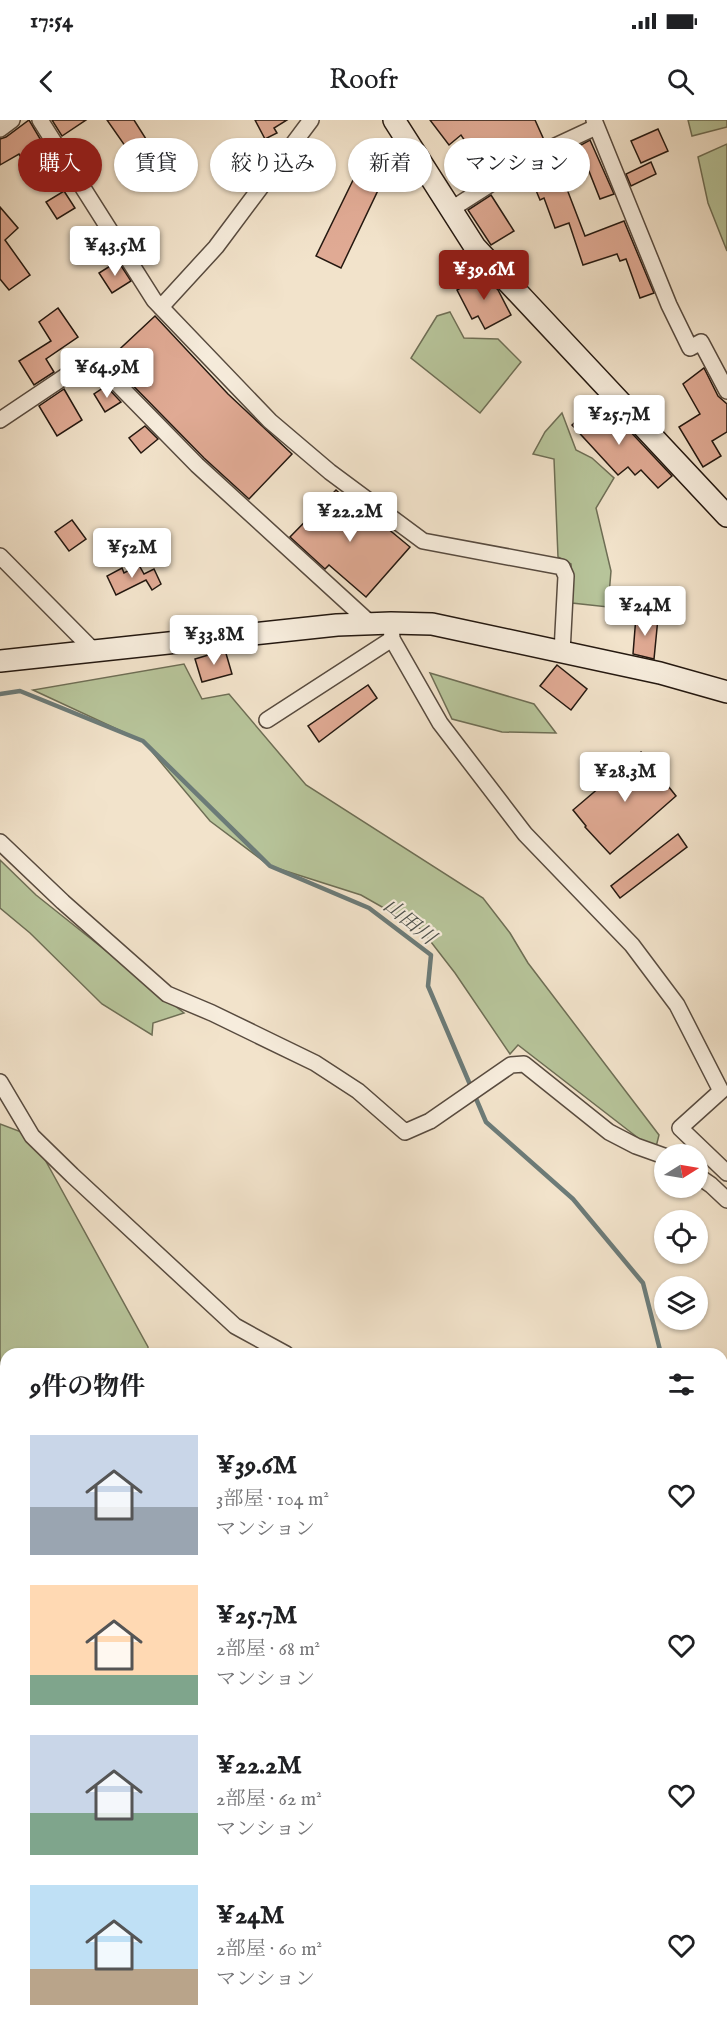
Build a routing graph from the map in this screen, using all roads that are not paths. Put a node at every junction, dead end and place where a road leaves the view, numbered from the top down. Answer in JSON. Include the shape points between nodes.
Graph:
{"nodes":[{"id":1,"x":12,"y":120,"type":"edge"},
{"id":2,"x":40,"y":120,"type":"edge"},
{"id":3,"x":311,"y":120,"type":"edge"},
{"id":4,"x":394,"y":120,"type":"edge"},
{"id":5,"x":595,"y":123,"type":"edge"},
{"id":6,"x":0,"y":129,"type":"edge"},
{"id":7,"x":450,"y":210,"type":"junction"},
{"id":8,"x":160,"y":307,"type":"junction"},
{"id":9,"x":727,"y":392,"type":"edge"},
{"id":10,"x":0,"y":420,"type":"edge"},
{"id":11,"x":727,"y":516,"type":"edge"},
{"id":12,"x":0,"y":556,"type":"edge"},
{"id":13,"x":385,"y":628,"type":"junction"},
{"id":14,"x":93,"y":650,"type":"junction"},
{"id":15,"x":562,"y":652,"type":"junction"},
{"id":16,"x":0,"y":661,"type":"edge"},
{"id":17,"x":727,"y":692,"type":"edge"},
{"id":18,"x":267,"y":720,"type":"dead end"},
{"id":19,"x":0,"y":842,"type":"edge"},
{"id":20,"x":0,"y":1082,"type":"edge"},
{"id":21,"x":724,"y":1088,"type":"edge"},
{"id":22,"x":654,"y":1152,"type":"edge"},
{"id":23,"x":727,"y":1173,"type":"edge"},
{"id":24,"x":708,"y":1183,"type":"edge"},
{"id":25,"x":727,"y":1200,"type":"edge"},
{"id":26,"x":275,"y":1348,"type":"edge"}],
"edges":[{"from":1,"to":6,"type":"street"},
{"from":2,"to":8,"type":"street"},
{"from":3,"to":8,"type":"street","via":[[216,247]]},
{"from":4,"to":7,"type":"street"},
{"from":5,"to":7,"type":"street"},
{"from":5,"to":9,"type":"street","via":[[669,306],[690,348],[700,342]]},
{"from":7,"to":11,"type":"street","via":[[505,281]]},
{"from":8,"to":15,"type":"street","via":[[270,422],[423,541],[562,567],[566,576]]},
{"from":10,"to":13,"type":"street","via":[[82,365],[98,364],[197,465]]},
{"from":12,"to":14,"type":"street"},
{"from":13,"to":14,"type":"street","via":[[337,625]]},
{"from":13,"to":15,"type":"street","via":[[432,624]]},
{"from":13,"to":18,"type":"street"},
{"from":13,"to":21,"type":"street","via":[[440,723],[525,834],[632,945],[677,1005]]},
{"from":14,"to":16,"type":"street"},
{"from":15,"to":17,"type":"street"},
{"from":19,"to":22,"type":"street","via":[[167,994],[315,1063],[358,1091],[405,1132],[430,1121],[511,1065],[524,1064],[609,1132]]},
{"from":20,"to":26,"type":"street","via":[[32,1136],[72,1175],[236,1326]]},
{"from":21,"to":23,"type":"street","via":[[680,1128]]},
{"from":24,"to":25,"type":"street"}]}
